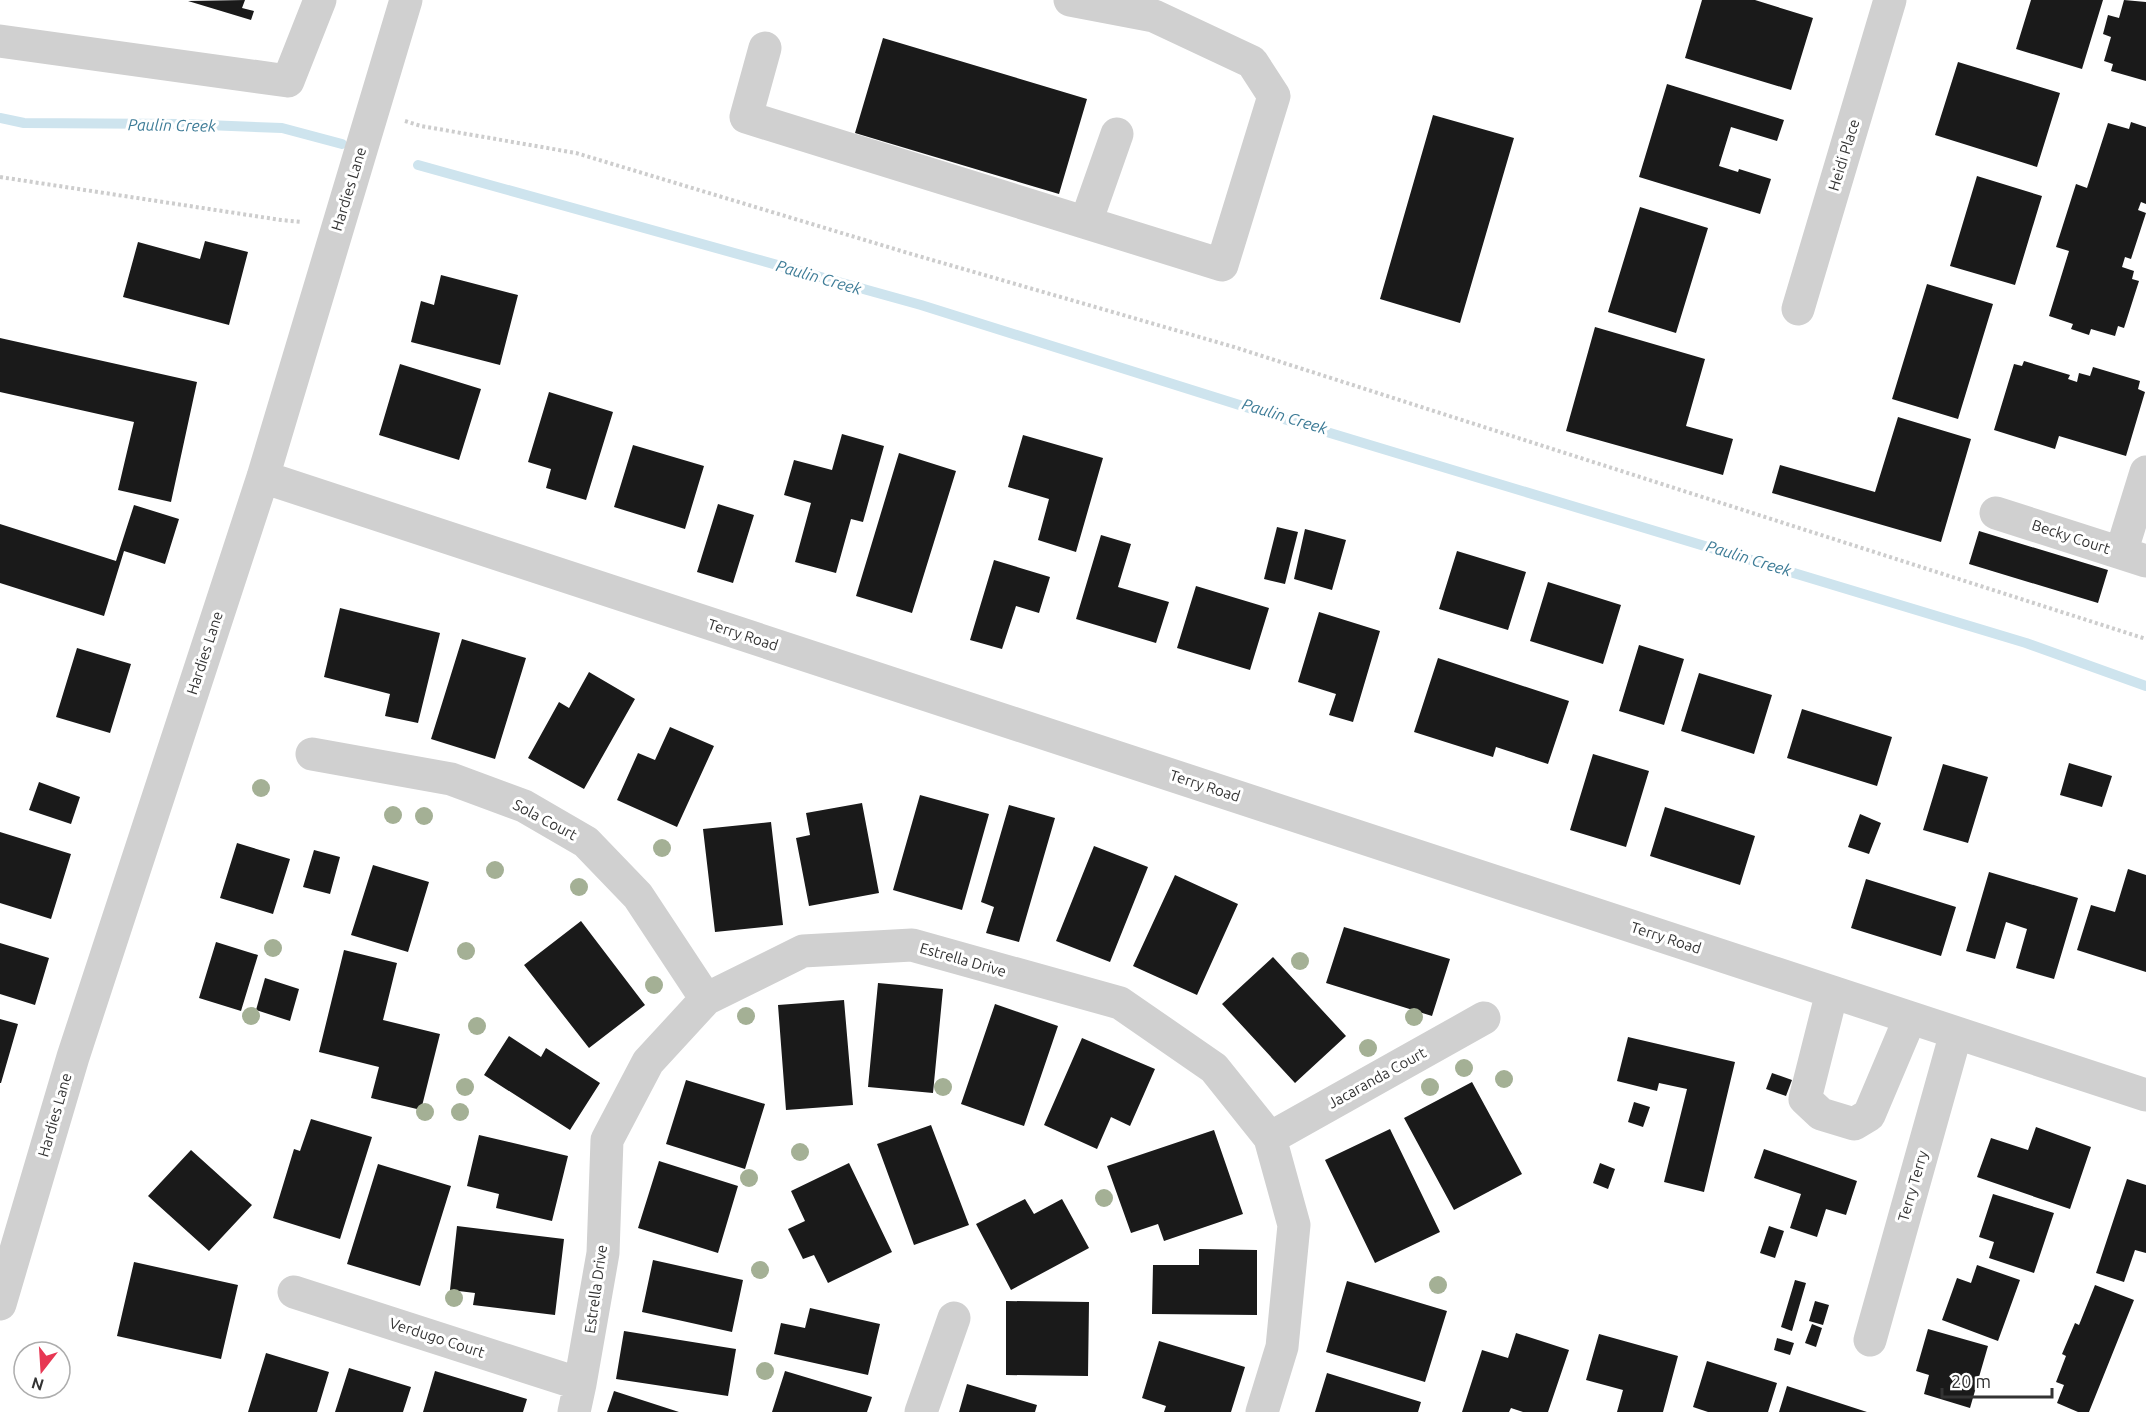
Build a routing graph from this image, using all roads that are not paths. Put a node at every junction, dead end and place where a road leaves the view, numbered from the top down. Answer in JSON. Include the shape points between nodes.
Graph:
{"nodes":[{"id":1,"x":320,"y":0,"type":"edge"},
{"id":2,"x":406,"y":0,"type":"edge"},
{"id":3,"x":1070,"y":0,"type":"edge"},
{"id":4,"x":1890,"y":0,"type":"edge"},
{"id":5,"x":0,"y":41,"type":"edge"},
{"id":6,"x":765,"y":48,"type":"dead end"},
{"id":7,"x":1117,"y":134,"type":"dead end"},
{"id":8,"x":1086,"y":222,"type":"junction"},
{"id":9,"x":1798,"y":309,"type":"dead end"},
{"id":10,"x":2146,"y":472,"type":"edge"},
{"id":11,"x":263,"y":477,"type":"junction"},
{"id":12,"x":1996,"y":513,"type":"dead end"},
{"id":13,"x":2134,"y":557,"type":"edge"},
{"id":14,"x":312,"y":754,"type":"dead end"},
{"id":15,"x":1832,"y":992,"type":"junction"},
{"id":16,"x":706,"y":999,"type":"junction"},
{"id":17,"x":1484,"y":1017,"type":"dead end"},
{"id":18,"x":1910,"y":1018,"type":"junction"},
{"id":19,"x":1956,"y":1033,"type":"junction"},
{"id":20,"x":2146,"y":1095,"type":"edge"},
{"id":21,"x":1270,"y":1138,"type":"junction"},
{"id":22,"x":294,"y":1292,"type":"dead end"},
{"id":23,"x":0,"y":1304,"type":"edge"},
{"id":24,"x":954,"y":1318,"type":"dead end"},
{"id":25,"x":1870,"y":1340,"type":"dead end"},
{"id":26,"x":577,"y":1398,"type":"edge"},
{"id":27,"x":921,"y":1412,"type":"edge"},
{"id":28,"x":1262,"y":1412,"type":"edge"}],
"edges":[{"from":1,"to":5,"type":"street","via":[[288,81]]},
{"from":2,"to":11,"type":"street","name":"Hardies Lane"},
{"from":3,"to":8,"type":"street","via":[[1154,16],[1252,62],[1274,96],[1222,264]]},
{"from":4,"to":9,"type":"street","name":"Heidi Place"},
{"from":6,"to":8,"type":"street","via":[[746,117]]},
{"from":7,"to":8,"type":"street"},
{"from":10,"to":13,"type":"street"},
{"from":11,"to":15,"type":"street","name":"Terry Road"},
{"from":11,"to":23,"type":"street","name":"Hardies Lane","via":[[76,1046]]},
{"from":12,"to":13,"type":"street","name":"Becky Court"},
{"from":14,"to":16,"type":"street","name":"Sola Court","via":[[451,779],[524,806],[586,842],[638,896]]},
{"from":15,"to":18,"type":"street","name":"Terry Road"},
{"from":15,"to":18,"type":"street","via":[[1805,1098],[1821,1114],[1854,1124],[1869,1115]]},
{"from":16,"to":21,"type":"street","name":"Estrella Drive","via":[[803,951],[912,945],[1120,1003],[1214,1068]]},
{"from":16,"to":26,"type":"street","name":"Estrella Drive","via":[[648,1062],[607,1140],[603,1253]]},
{"from":17,"to":21,"type":"street","name":"Jacaranda Court"},
{"from":18,"to":19,"type":"street","name":"Terry Road"},
{"from":19,"to":20,"type":"street","name":"Terry Road"},
{"from":19,"to":25,"type":"street","name":"Terry Terry"},
{"from":21,"to":28,"type":"street","name":"Estrella Drive","via":[[1294,1225],[1282,1347]]},
{"from":22,"to":26,"type":"street","name":"Verdugo Court"},
{"from":24,"to":27,"type":"street"}]}
